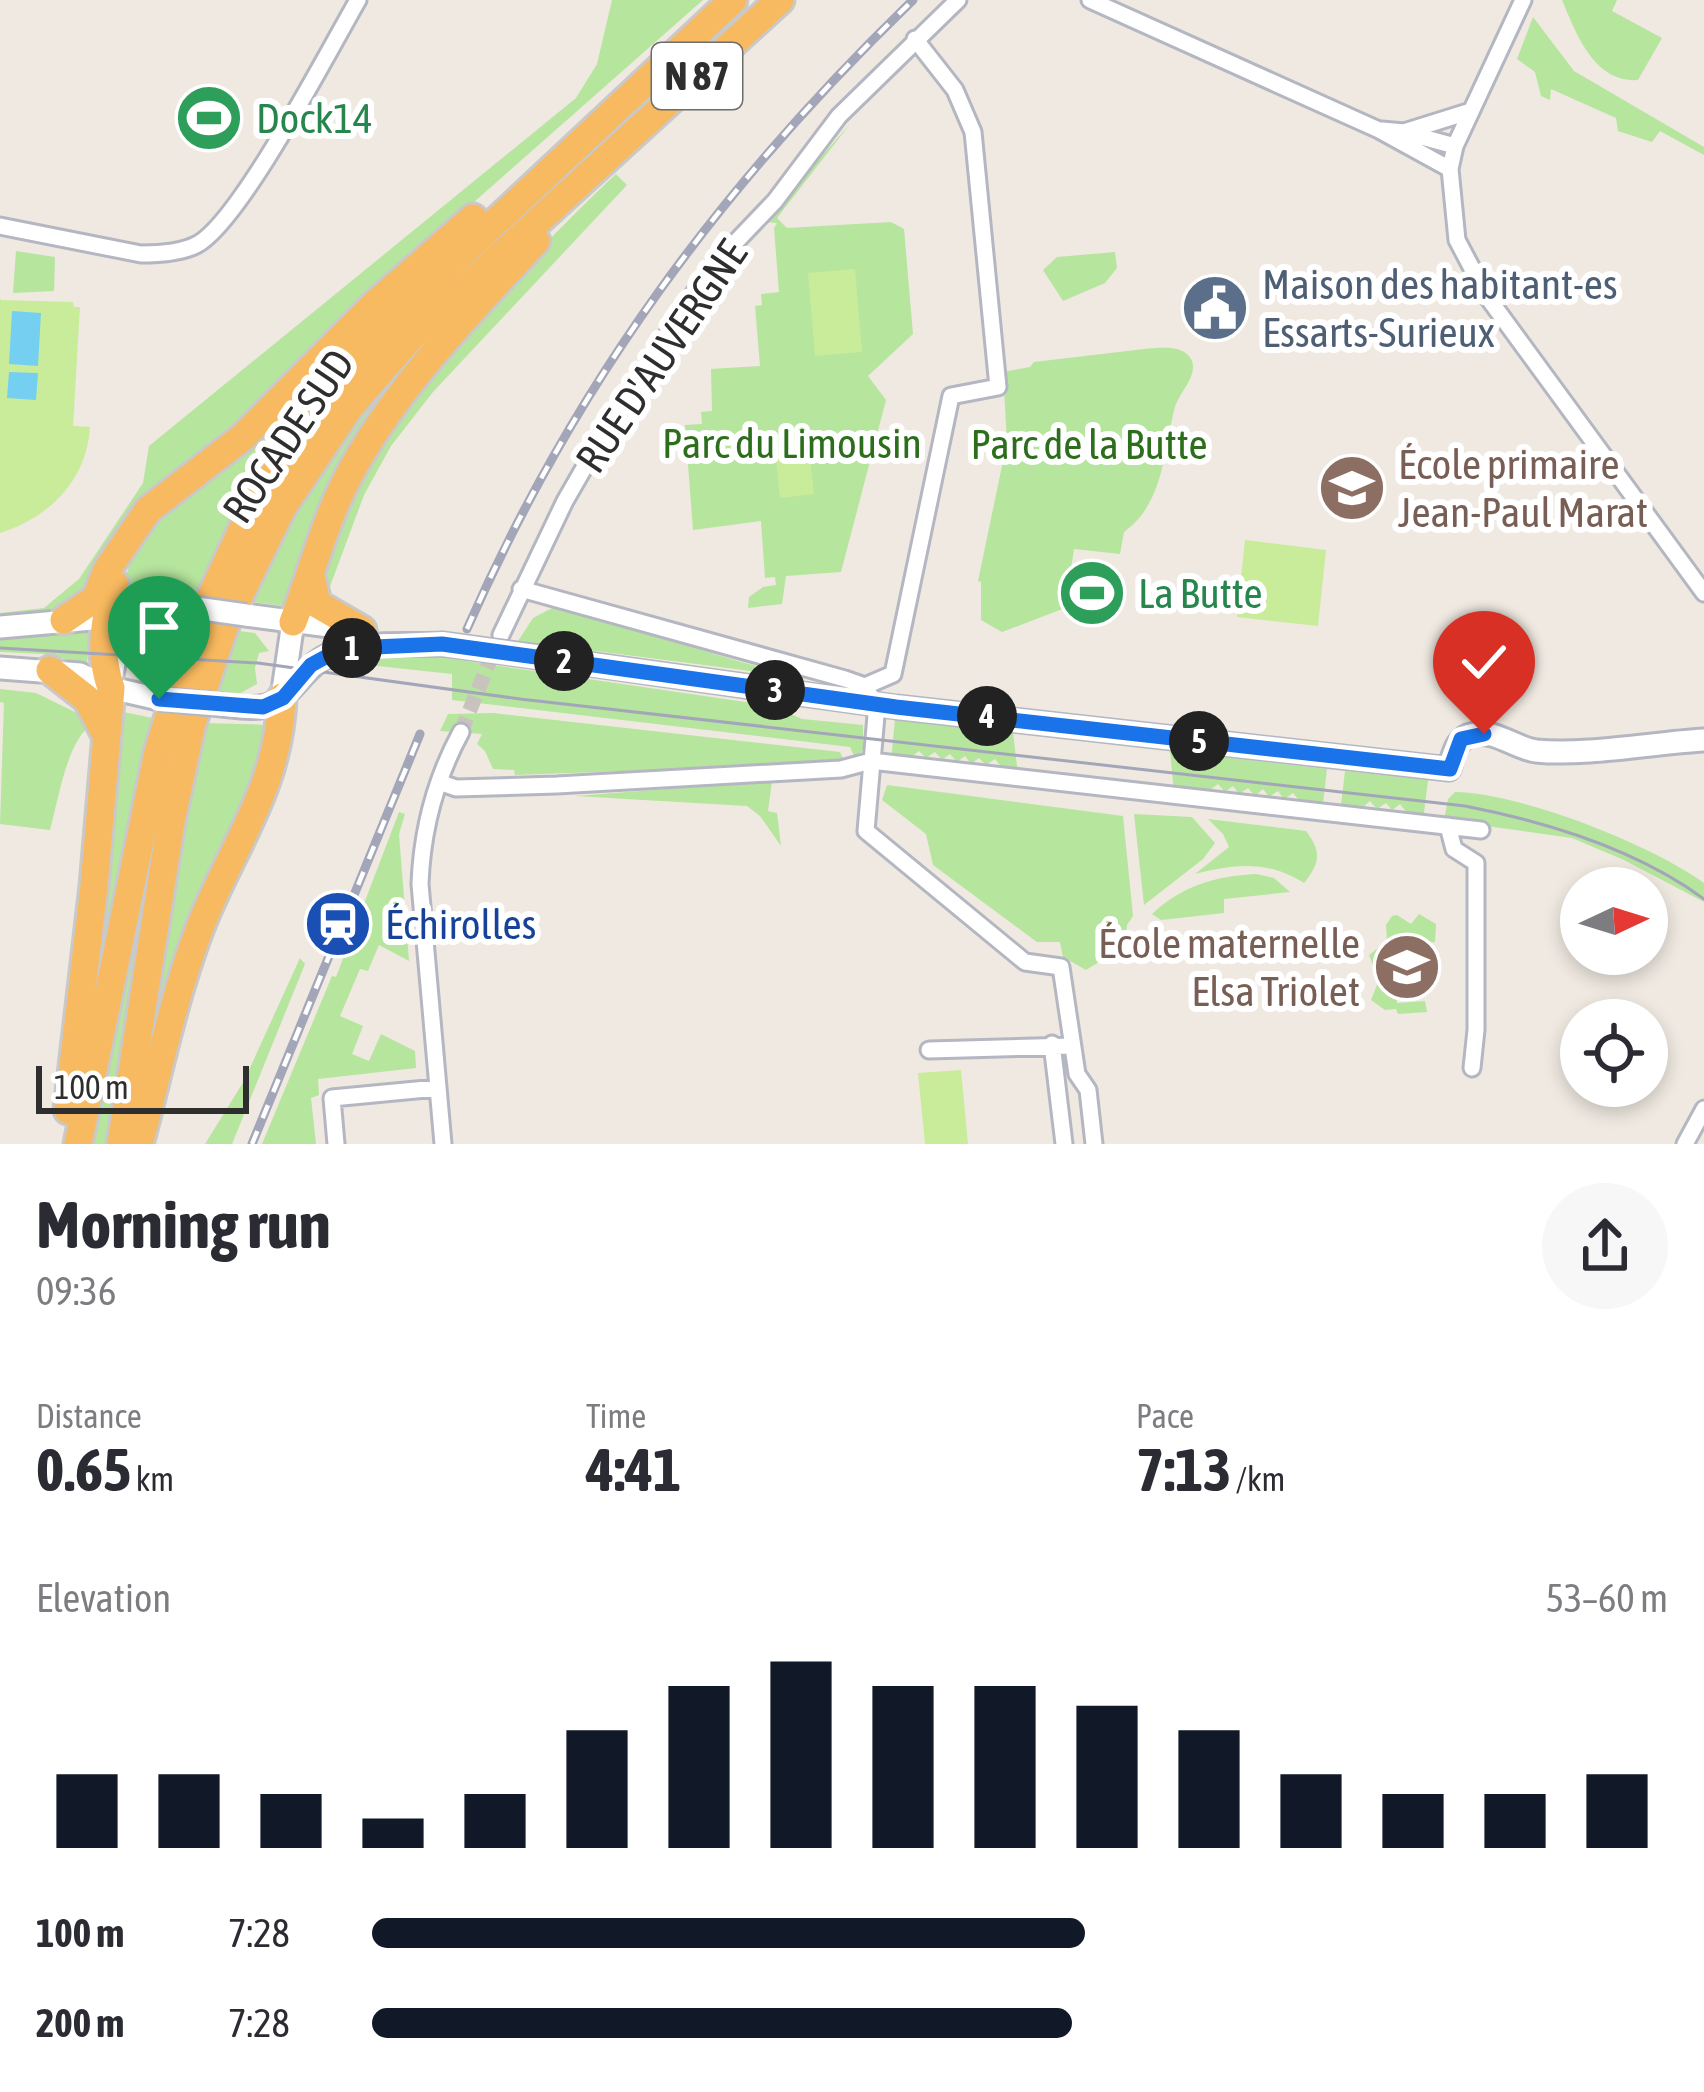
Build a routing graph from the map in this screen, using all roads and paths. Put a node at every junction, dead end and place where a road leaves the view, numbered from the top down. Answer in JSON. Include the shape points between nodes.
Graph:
{"nodes":[{"id":1,"x":358,"y":0,"type":"edge"},
{"id":2,"x":733,"y":0,"type":"edge"},
{"id":3,"x":780,"y":0,"type":"edge"},
{"id":4,"x":958,"y":0,"type":"edge"},
{"id":5,"x":1090,"y":0,"type":"edge"},
{"id":6,"x":1523,"y":0,"type":"edge"},
{"id":7,"x":915,"y":39,"type":"junction"},
{"id":8,"x":1471,"y":111,"type":"junction"},
{"id":9,"x":599,"y":121,"type":"junction"},
{"id":10,"x":1379,"y":130,"type":"junction"},
{"id":11,"x":1404,"y":132,"type":"junction"},
{"id":12,"x":1455,"y":146,"type":"junction"},
{"id":13,"x":615,"y":152,"type":"junction"},
{"id":14,"x":1450,"y":169,"type":"junction"},
{"id":15,"x":0,"y":226,"type":"edge"},
{"id":16,"x":126,"y":540,"type":"junction"},
{"id":17,"x":311,"y":572,"type":"junction"},
{"id":18,"x":521,"y":589,"type":"junction"},
{"id":19,"x":1704,"y":593,"type":"edge"},
{"id":20,"x":180,"y":607,"type":"junction"},
{"id":21,"x":106,"y":615,"type":"junction"},
{"id":22,"x":64,"y":620,"type":"junction"},
{"id":23,"x":292,"y":622,"type":"junction"},
{"id":24,"x":0,"y":627,"type":"edge"},
{"id":25,"x":362,"y":630,"type":"junction"},
{"id":26,"x":501,"y":635,"type":"tunnel mouth"},
{"id":27,"x":442,"y":644,"type":"junction"},
{"id":28,"x":284,"y":667,"type":"junction"},
{"id":29,"x":0,"y":668,"type":"edge"},
{"id":30,"x":50,"y":670,"type":"junction"},
{"id":31,"x":862,"y":686,"type":"junction"},
{"id":32,"x":111,"y":688,"type":"junction"},
{"id":33,"x":283,"y":698,"type":"junction"},
{"id":34,"x":843,"y":700,"type":"junction"},
{"id":35,"x":877,"y":704,"type":"junction"},
{"id":36,"x":241,"y":706,"type":"junction"},
{"id":37,"x":460,"y":732,"type":"tunnel mouth"},
{"id":38,"x":107,"y":739,"type":"junction"},
{"id":39,"x":1704,"y":740,"type":"edge"},
{"id":40,"x":871,"y":761,"type":"junction"},
{"id":41,"x":439,"y":782,"type":"junction"},
{"id":42,"x":1448,"y":826,"type":"junction"},
{"id":43,"x":1481,"y":830,"type":"dead end"},
{"id":44,"x":1052,"y":1044,"type":"junction"},
{"id":45,"x":1072,"y":1046,"type":"junction"},
{"id":46,"x":929,"y":1050,"type":"dead end"},
{"id":47,"x":1472,"y":1068,"type":"dead end"},
{"id":48,"x":437,"y":1088,"type":"junction"},
{"id":49,"x":1702,"y":1118,"type":"edge"},
{"id":50,"x":64,"y":1144,"type":"edge"},
{"id":51,"x":78,"y":1144,"type":"edge"},
{"id":52,"x":121,"y":1144,"type":"edge"},
{"id":53,"x":139,"y":1144,"type":"edge"},
{"id":54,"x":336,"y":1144,"type":"edge"},
{"id":55,"x":442,"y":1144,"type":"edge"},
{"id":56,"x":1064,"y":1144,"type":"edge"},
{"id":57,"x":1094,"y":1144,"type":"edge"},
{"id":58,"x":1685,"y":1144,"type":"edge"}],
"edges":[{"from":1,"to":15,"type":"street","via":[[229,217],[196,245],[141,254]]},
{"from":2,"to":9,"type":"highway","name":"ROCADE SUD","number":"N 87"},
{"from":3,"to":13,"type":"highway","name":"ROCADE SUD","number":"N 87"},
{"from":4,"to":7,"type":"street","name":"RUE D'AUVERGNE"},
{"from":5,"to":10,"type":"street"},
{"from":6,"to":8,"type":"street"},
{"from":7,"to":18,"type":"street","name":"RUE D'AUVERGNE","via":[[710,269],[614,416]]},
{"from":7,"to":31,"type":"street","via":[[955,90],[974,132],[998,387],[951,396],[893,674]]},
{"from":8,"to":11,"type":"street"},
{"from":8,"to":12,"type":"street"},
{"from":9,"to":16,"type":"highway","via":[[572,134],[439,247],[243,437],[148,509]]},
{"from":9,"to":51,"type":"highway","name":"ROCADE SUD","number":"N 87","via":[[360,354],[240,530],[195,631],[158,752]]},
{"from":10,"to":11,"type":"street"},
{"from":10,"to":14,"type":"street"},
{"from":11,"to":12,"type":"street"},
{"from":12,"to":14,"type":"street"},
{"from":13,"to":17,"type":"highway","via":[[392,407],[342,488]]},
{"from":13,"to":52,"type":"highway","name":"ROCADE SUD","number":"N 87","via":[[381,370],[308,467],[245,577],[181,771]]},
{"from":14,"to":19,"type":"street","via":[[1460,252]]},
{"from":16,"to":21,"type":"highway"},
{"from":16,"to":22,"type":"highway","via":[[90,605]]},
{"from":17,"to":23,"type":"highway"},
{"from":17,"to":25,"type":"highway","via":[[317,604]]},
{"from":18,"to":26,"type":"street","name":"RUE D'AUVERGNE"},
{"from":18,"to":31,"type":"street"},
{"from":20,"to":21,"type":"main road"},
{"from":20,"to":23,"type":"main road","bridge":true},
{"from":20,"to":32,"type":"main road","via":[[129,627],[115,653]]},
{"from":21,"to":22,"type":"main road"},
{"from":21,"to":32,"type":"highway","via":[[103,666]]},
{"from":22,"to":24,"type":"main road"},
{"from":23,"to":25,"type":"main road"},
{"from":23,"to":28,"type":"main road"},
{"from":25,"to":27,"type":"main road"},
{"from":27,"to":33,"type":"main road","via":[[331,654]]},
{"from":27,"to":34,"type":"main road","bridge":true},
{"from":28,"to":33,"type":"main road"},
{"from":28,"to":36,"type":"main road"},
{"from":29,"to":30,"type":"main road"},
{"from":30,"to":32,"type":"main road"},
{"from":30,"to":38,"type":"highway","via":[[87,699]]},
{"from":31,"to":34,"type":"street"},
{"from":31,"to":35,"type":"street"},
{"from":32,"to":36,"type":"main road","bridge":true},
{"from":32,"to":38,"type":"highway"},
{"from":33,"to":36,"type":"main road"},
{"from":33,"to":53,"type":"highway","via":[[258,809],[199,931]]},
{"from":34,"to":35,"type":"main road"},
{"from":35,"to":39,"type":"main road","via":[[1450,769],[1455,748],[1471,734],[1536,751]]},
{"from":35,"to":40,"type":"street"},
{"from":37,"to":41,"type":"street"},
{"from":38,"to":50,"type":"highway"},
{"from":40,"to":41,"type":"street","via":[[557,785]]},
{"from":40,"to":42,"type":"street"},
{"from":40,"to":45,"type":"street","via":[[866,831],[1025,962],[1061,967]]},
{"from":41,"to":48,"type":"street","via":[[420,884]]},
{"from":42,"to":43,"type":"street"},
{"from":42,"to":47,"type":"street","via":[[1454,849],[1476,863]]},
{"from":44,"to":45,"type":"street"},
{"from":44,"to":46,"type":"street"},
{"from":44,"to":56,"type":"street"},
{"from":45,"to":57,"type":"street"},
{"from":48,"to":54,"type":"street","via":[[332,1098]]},
{"from":48,"to":55,"type":"street"},
{"from":49,"to":58,"type":"street"}]}
